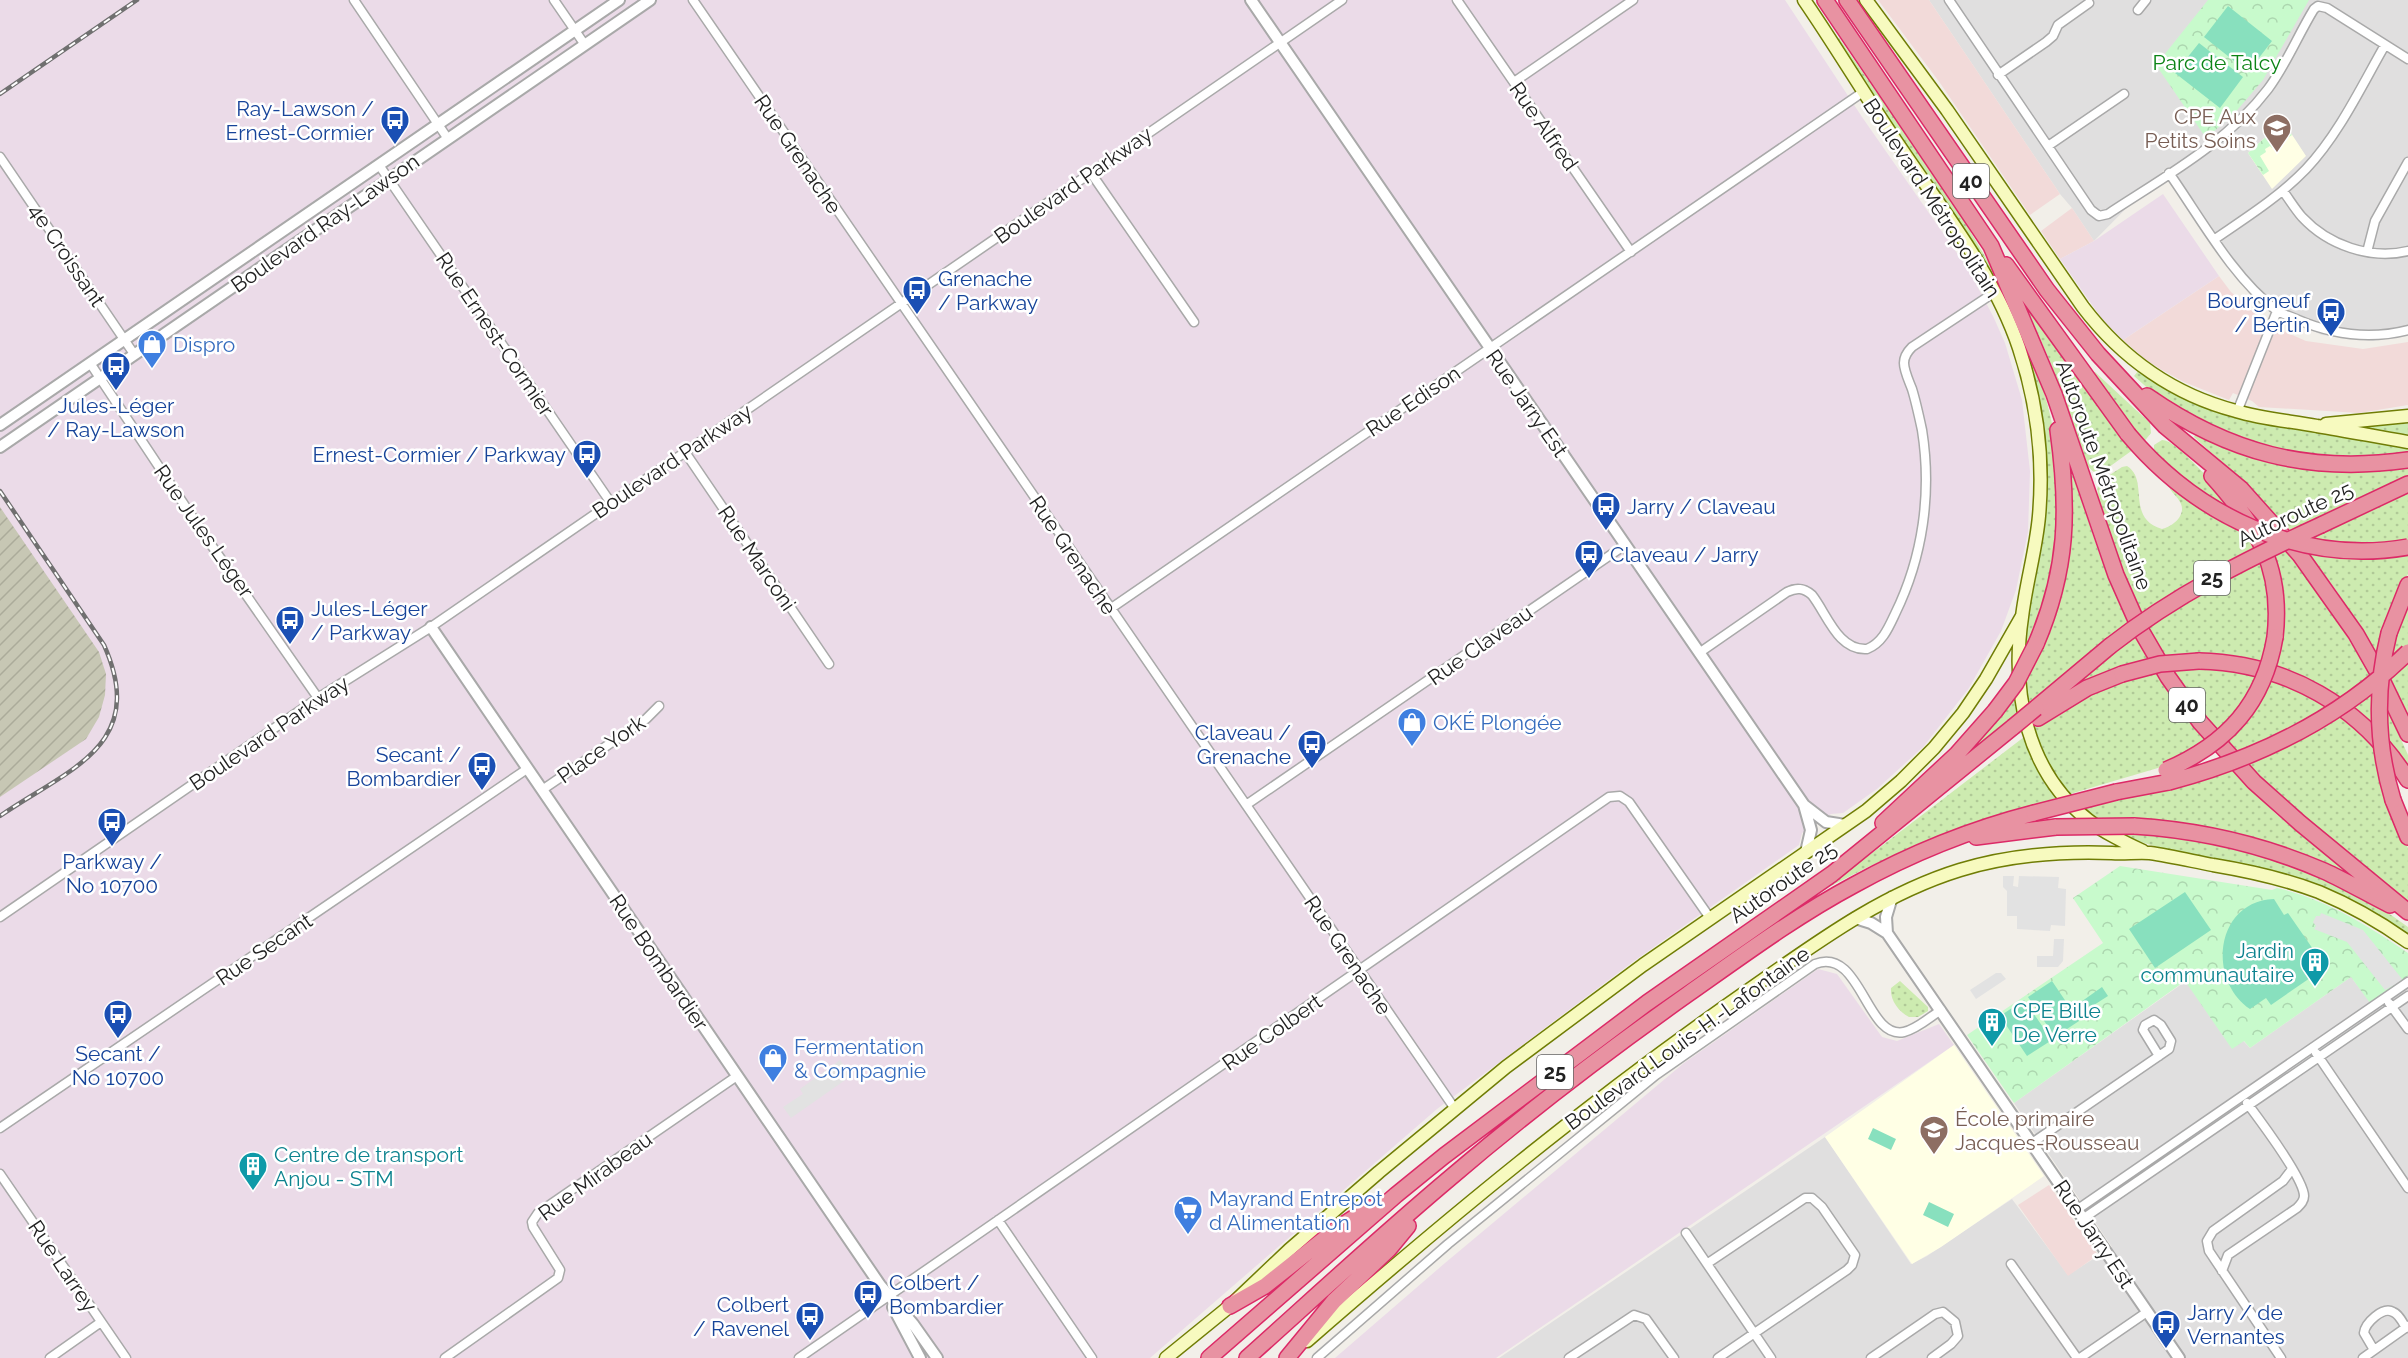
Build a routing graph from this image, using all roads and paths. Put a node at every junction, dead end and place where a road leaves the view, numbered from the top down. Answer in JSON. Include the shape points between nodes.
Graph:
{"nodes":[{"id":1,"x":354,"y":0,"type":"edge"},
{"id":2,"x":554,"y":0,"type":"edge"},
{"id":3,"x":619,"y":0,"type":"edge"},
{"id":4,"x":650,"y":0,"type":"edge"},
{"id":5,"x":693,"y":0,"type":"edge"},
{"id":6,"x":1251,"y":0,"type":"edge"},
{"id":7,"x":1342,"y":0,"type":"edge"},
{"id":8,"x":1457,"y":0,"type":"edge"},
{"id":9,"x":1633,"y":0,"type":"edge"},
{"id":10,"x":1804,"y":0,"type":"edge"},
{"id":11,"x":1825,"y":0,"type":"edge"},
{"id":12,"x":1847,"y":0,"type":"edge"},
{"id":13,"x":1866,"y":0,"type":"edge"},
{"id":14,"x":1948,"y":0,"type":"edge"},
{"id":15,"x":2146,"y":0,"type":"edge"},
{"id":16,"x":2089,"y":3,"type":"dead end"},
{"id":17,"x":2138,"y":10,"type":"dead end"},
{"id":18,"x":574,"y":30,"type":"junction"},
{"id":19,"x":1280,"y":42,"type":"junction"},
{"id":20,"x":585,"y":45,"type":"junction"},
{"id":21,"x":2385,"y":45,"type":"junction"},
{"id":22,"x":2408,"y":59,"type":"edge"},
{"id":23,"x":1998,"y":75,"type":"junction"},
{"id":24,"x":1514,"y":82,"type":"junction"},
{"id":25,"x":1863,"y":92,"type":"junction"},
{"id":26,"x":2124,"y":94,"type":"dead end"},
{"id":27,"x":438,"y":124,"type":"junction"},
{"id":28,"x":448,"y":139,"type":"junction"},
{"id":29,"x":2048,"y":146,"type":"junction"},
{"id":30,"x":0,"y":157,"type":"edge"},
{"id":31,"x":2408,"y":162,"type":"edge"},
{"id":32,"x":379,"y":165,"type":"junction"},
{"id":33,"x":1091,"y":173,"type":"junction"},
{"id":34,"x":2169,"y":173,"type":"junction"},
{"id":35,"x":389,"y":179,"type":"junction"},
{"id":36,"x":2283,"y":190,"type":"junction"},
{"id":37,"x":2215,"y":239,"type":"junction"},
{"id":38,"x":1991,"y":246,"type":"junction"},
{"id":39,"x":2408,"y":251,"type":"edge"},
{"id":40,"x":1631,"y":252,"type":"junction"},
{"id":41,"x":2367,"y":252,"type":"junction"},
{"id":42,"x":1995,"y":292,"type":"junction"},
{"id":43,"x":901,"y":303,"type":"junction"},
{"id":44,"x":2277,"y":311,"type":"junction"},
{"id":45,"x":1194,"y":322,"type":"dead end"},
{"id":46,"x":2408,"y":330,"type":"edge"},
{"id":47,"x":125,"y":339,"type":"junction"},
{"id":48,"x":1490,"y":348,"type":"junction"},
{"id":49,"x":135,"y":354,"type":"junction"},
{"id":50,"x":90,"y":363,"type":"junction"},
{"id":51,"x":100,"y":378,"type":"junction"},
{"id":52,"x":2122,"y":379,"type":"junction"},
{"id":53,"x":2054,"y":394,"type":"junction"},
{"id":54,"x":2237,"y":412,"type":"junction"},
{"id":55,"x":2408,"y":416,"type":"edge"},
{"id":56,"x":0,"y":425,"type":"edge"},
{"id":57,"x":2165,"y":426,"type":"junction"},
{"id":58,"x":2316,"y":426,"type":"junction"},
{"id":59,"x":2408,"y":442,"type":"edge"},
{"id":60,"x":0,"y":447,"type":"edge"},
{"id":61,"x":685,"y":452,"type":"junction"},
{"id":62,"x":2404,"y":460,"type":"edge"},
{"id":63,"x":2408,"y":484,"type":"edge"},
{"id":64,"x":611,"y":502,"type":"junction"},
{"id":65,"x":1625,"y":545,"type":"junction"},
{"id":66,"x":2408,"y":547,"type":"edge"},
{"id":67,"x":2408,"y":585,"type":"edge"},
{"id":68,"x":1110,"y":609,"type":"junction"},
{"id":69,"x":2022,"y":616,"type":"junction"},
{"id":70,"x":431,"y":627,"type":"junction"},
{"id":71,"x":2408,"y":652,"type":"edge"},
{"id":72,"x":1699,"y":653,"type":"junction"},
{"id":73,"x":829,"y":664,"type":"dead end"},
{"id":74,"x":318,"y":698,"type":"junction"},
{"id":75,"x":659,"y":706,"type":"dead end"},
{"id":76,"x":2037,"y":713,"type":"junction"},
{"id":77,"x":2408,"y":734,"type":"edge"},
{"id":78,"x":527,"y":769,"type":"junction"},
{"id":79,"x":2408,"y":780,"type":"edge"},
{"id":80,"x":542,"y":790,"type":"junction"},
{"id":81,"x":2116,"y":792,"type":"junction"},
{"id":82,"x":1246,"y":805,"type":"junction"},
{"id":83,"x":1804,"y":805,"type":"junction"},
{"id":84,"x":1845,"y":825,"type":"junction"},
{"id":85,"x":2408,"y":837,"type":"edge"},
{"id":86,"x":1958,"y":838,"type":"junction"},
{"id":87,"x":1806,"y":852,"type":"junction"},
{"id":88,"x":2147,"y":853,"type":"junction"},
{"id":89,"x":1818,"y":885,"type":"junction"},
{"id":90,"x":1892,"y":897,"type":"junction"},
{"id":91,"x":2408,"y":914,"type":"edge"},
{"id":92,"x":0,"y":917,"type":"edge"},
{"id":93,"x":1710,"y":918,"type":"junction"},
{"id":94,"x":1855,"y":918,"type":"junction"},
{"id":95,"x":1887,"y":933,"type":"junction"},
{"id":96,"x":2408,"y":942,"type":"edge"},
{"id":97,"x":1359,"y":971,"type":"junction"},
{"id":98,"x":2408,"y":982,"type":"edge"},
{"id":99,"x":2408,"y":996,"type":"edge"},
{"id":100,"x":2386,"y":998,"type":"junction"},
{"id":101,"x":2392,"y":1006,"type":"junction"},
{"id":102,"x":1941,"y":1010,"type":"junction"},
{"id":103,"x":2408,"y":1029,"type":"edge"},
{"id":104,"x":2312,"y":1048,"type":"junction"},
{"id":105,"x":2159,"y":1056,"type":"dead end"},
{"id":106,"x":2318,"y":1057,"type":"junction"},
{"id":107,"x":737,"y":1076,"type":"junction"},
{"id":108,"x":2243,"y":1097,"type":"junction"},
{"id":109,"x":2249,"y":1106,"type":"junction"},
{"id":110,"x":1455,"y":1109,"type":"junction"},
{"id":111,"x":0,"y":1128,"type":"edge"},
{"id":112,"x":2032,"y":1143,"type":"junction"},
{"id":113,"x":2292,"y":1169,"type":"junction"},
{"id":114,"x":0,"y":1174,"type":"edge"},
{"id":115,"x":1447,"y":1180,"type":"junction"},
{"id":116,"x":1412,"y":1181,"type":"junction"},
{"id":117,"x":2408,"y":1188,"type":"edge"},
{"id":118,"x":2081,"y":1214,"type":"junction"},
{"id":119,"x":998,"y":1220,"type":"junction"},
{"id":120,"x":1686,"y":1233,"type":"dead end"},
{"id":121,"x":1708,"y":1263,"type":"junction"},
{"id":122,"x":2012,"y":1264,"type":"dead end"},
{"id":123,"x":2222,"y":1271,"type":"junction"},
{"id":124,"x":888,"y":1296,"type":"junction"},
{"id":125,"x":1230,"y":1306,"type":"junction"},
{"id":126,"x":2147,"y":1312,"type":"junction"},
{"id":127,"x":101,"y":1322,"type":"junction"},
{"id":128,"x":2407,"y":1327,"type":"edge"},
{"id":129,"x":1755,"y":1333,"type":"junction"},
{"id":130,"x":2374,"y":1350,"type":"junction"},
{"id":131,"x":1881,"y":1355,"type":"edge"},
{"id":132,"x":50,"y":1358,"type":"edge"},
{"id":133,"x":126,"y":1358,"type":"edge"},
{"id":134,"x":445,"y":1358,"type":"edge"},
{"id":135,"x":799,"y":1358,"type":"edge"},
{"id":136,"x":920,"y":1358,"type":"edge"},
{"id":137,"x":937,"y":1358,"type":"edge"},
{"id":138,"x":1092,"y":1358,"type":"edge"},
{"id":139,"x":1166,"y":1358,"type":"edge"},
{"id":140,"x":1209,"y":1358,"type":"edge"},
{"id":141,"x":1246,"y":1358,"type":"edge"},
{"id":142,"x":1288,"y":1358,"type":"edge"},
{"id":143,"x":1317,"y":1358,"type":"edge"},
{"id":144,"x":1569,"y":1358,"type":"edge"},
{"id":145,"x":1674,"y":1358,"type":"edge"},
{"id":146,"x":1718,"y":1358,"type":"edge"},
{"id":147,"x":1771,"y":1358,"type":"edge"},
{"id":148,"x":1871,"y":1358,"type":"edge"},
{"id":149,"x":1932,"y":1358,"type":"edge"},
{"id":150,"x":2079,"y":1358,"type":"edge"},
{"id":151,"x":2179,"y":1358,"type":"edge"},
{"id":152,"x":2281,"y":1358,"type":"edge"},
{"id":153,"x":2363,"y":1358,"type":"edge"}],
"edges":[{"from":1,"to":27,"type":"street"},
{"from":2,"to":18,"type":"street"},
{"from":3,"to":18,"type":"street","name":"Boulevard Ray-Lawson"},
{"from":4,"to":20,"type":"street","name":"Boulevard Ray-Lawson"},
{"from":5,"to":43,"type":"street","name":"Rue Grenache"},
{"from":6,"to":19,"type":"street","name":"Rue Jarry Est"},
{"from":7,"to":19,"type":"street","name":"Boulevard Parkway"},
{"from":8,"to":24,"type":"street","name":"Rue Alfred"},
{"from":9,"to":24,"type":"street"},
{"from":10,"to":25,"type":"main road","name":"Boulevard Métropolitain"},
{"from":11,"to":38,"type":"highway","name":"Autoroute Métropolitaine","number":"40"},
{"from":12,"to":52,"type":"highway","name":"Autoroute Métropolitaine","number":"40","via":[[2047,290],[2083,338]]},
{"from":13,"to":54,"type":"main road","via":[[2097,325],[2133,360],[2161,380]]},
{"from":14,"to":23,"type":"street"},
{"from":15,"to":17,"type":"street"},
{"from":16,"to":23,"type":"street","via":[[2058,25],[2046,42]]},
{"from":18,"to":20,"type":"street"},
{"from":18,"to":27,"type":"street","name":"Boulevard Ray-Lawson"},
{"from":19,"to":33,"type":"street","name":"Boulevard Parkway"},
{"from":19,"to":48,"type":"street","name":"Rue Jarry Est"},
{"from":20,"to":28,"type":"street","name":"Boulevard Ray-Lawson"},
{"from":21,"to":22,"type":"street"},
{"from":21,"to":34,"type":"street","via":[[2327,8],[2315,8],[2255,105],[2213,143]]},
{"from":21,"to":36,"type":"street","via":[[2326,143]]},
{"from":23,"to":29,"type":"street"},
{"from":24,"to":40,"type":"street","name":"Rue Alfred"},
{"from":25,"to":40,"type":"street","name":"Rue Edison"},
{"from":25,"to":42,"type":"main road","name":"Boulevard Métropolitain"},
{"from":26,"to":29,"type":"street"},
{"from":27,"to":28,"type":"street"},
{"from":27,"to":32,"type":"street","name":"Boulevard Ray-Lawson"},
{"from":28,"to":35,"type":"street","name":"Boulevard Ray-Lawson"},
{"from":29,"to":34,"type":"street","via":[[2098,216],[2108,214]]},
{"from":30,"to":47,"type":"street","name":"4e Croissant"},
{"from":31,"to":41,"type":"street","via":[[2375,220]]},
{"from":32,"to":35,"type":"street","name":"Rue Ernest-Cormier"},
{"from":32,"to":47,"type":"street","name":"Boulevard Ray-Lawson"},
{"from":33,"to":43,"type":"street","name":"Boulevard Parkway"},
{"from":33,"to":45,"type":"street"},
{"from":34,"to":37,"type":"street"},
{"from":35,"to":49,"type":"street","name":"Boulevard Ray-Lawson"},
{"from":35,"to":64,"type":"street","name":"Rue Ernest-Cormier"},
{"from":36,"to":37,"type":"street"},
{"from":36,"to":41,"type":"street","via":[[2302,217],[2318,231],[2338,243]]},
{"from":37,"to":44,"type":"street","via":[[2241,276]]},
{"from":38,"to":53,"type":"highway","name":"Autoroute Métropolitaine","number":"40"},
{"from":38,"to":66,"type":"highway","bridge":true,"via":[[2128,434],[2188,492],[2220,513],[2304,545],[2368,551]]},
{"from":39,"to":41,"type":"street"},
{"from":40,"to":48,"type":"street","name":"Rue Edison"},
{"from":42,"to":69,"type":"main road","name":"Boulevard Métropolitain","via":[[2025,370],[2039,445],[2038,525]]},
{"from":42,"to":72,"type":"street","via":[[1917,344],[1905,357],[1904,368],[1924,447],[1925,508],[1912,571],[1883,638],[1867,649],[1850,646],[1812,595],[1797,589]]},
{"from":43,"to":61,"type":"street","name":"Boulevard Parkway"},
{"from":43,"to":68,"type":"street","name":"Rue Grenache"},
{"from":44,"to":46,"type":"street","via":[[2339,333],[2381,335]]},
{"from":44,"to":54,"type":"street"},
{"from":47,"to":49,"type":"street","name":"4e Croissant"},
{"from":47,"to":50,"type":"street","name":"Boulevard Ray-Lawson"},
{"from":48,"to":65,"type":"street","name":"Rue Jarry Est"},
{"from":48,"to":68,"type":"street","name":"Rue Edison"},
{"from":49,"to":51,"type":"street","name":"Boulevard Ray-Lawson"},
{"from":50,"to":51,"type":"street","name":"Rue Jules Léger"},
{"from":50,"to":56,"type":"street","name":"Boulevard Ray-Lawson"},
{"from":51,"to":60,"type":"street","name":"Boulevard Ray-Lawson"},
{"from":51,"to":74,"type":"street","name":"Rue Jules Léger"},
{"from":52,"to":57,"type":"highway","name":"Autoroute Métropolitaine","number":"40"},
{"from":52,"to":62,"type":"highway","via":[[2195,427],[2254,451],[2323,462]]},
{"from":53,"to":89,"type":"highway","bridge":true,"via":[[2065,482],[2064,534],[2055,588],[2036,644],[2016,683],[1957,754]]},
{"from":53,"to":91,"type":"highway","name":"Autoroute Métropolitaine","number":"40","via":[[2118,582],[2152,651],[2177,690],[2254,782]]},
{"from":54,"to":58,"type":"main road"},
{"from":55,"to":58,"type":"main road"},
{"from":57,"to":77,"type":"highway","name":"Autoroute Métropolitaine","number":"40","via":[[2241,489],[2300,555],[2360,641]]},
{"from":57,"to":81,"type":"highway","bridge":true,"via":[[2233,499],[2260,538],[2276,590],[2275,637],[2260,688],[2229,731],[2198,754]]},
{"from":58,"to":59,"type":"main road"},
{"from":61,"to":64,"type":"street","name":"Boulevard Parkway"},
{"from":61,"to":73,"type":"street","name":"Rue Marconi"},
{"from":63,"to":76,"type":"highway","name":"Autoroute 25","number":"25","bridge":true,"via":[[2196,587],[2110,646]]},
{"from":64,"to":70,"type":"street","name":"Boulevard Parkway"},
{"from":65,"to":72,"type":"street","name":"Rue Jarry Est"},
{"from":65,"to":82,"type":"street","name":"Rue Claveau"},
{"from":67,"to":85,"type":"highway","bridge":true,"via":[[2389,633],[2381,674],[2379,716],[2383,763]]},
{"from":68,"to":82,"type":"street","name":"Rue Grenache"},
{"from":69,"to":84,"type":"main road","via":[[1986,679],[1944,736],[1901,782]]},
{"from":69,"to":88,"type":"main road","name":"Boulevard Métropolitain","via":[[2018,662],[2021,701],[2030,737],[2044,768],[2087,819]]},
{"from":70,"to":74,"type":"street","name":"Boulevard Parkway"},
{"from":70,"to":78,"type":"street","name":"Rue Bombardier"},
{"from":71,"to":81,"type":"highway","name":"Autoroute 25","number":"25","bridge":true,"via":[[2344,705],[2277,744],[2210,771]]},
{"from":72,"to":83,"type":"street","name":"Rue Jarry Est"},
{"from":74,"to":92,"type":"street","name":"Boulevard Parkway"},
{"from":75,"to":80,"type":"street","name":"Place York"},
{"from":76,"to":79,"type":"highway","bridge":true,"via":[[2122,674],[2160,664],[2199,661],[2261,669],[2317,691],[2344,708],[2369,730]]},
{"from":76,"to":89,"type":"highway","name":"Autoroute 25","number":"25","bridge":true,"via":[[1995,742]]},
{"from":78,"to":80,"type":"street","name":"Rue Bombardier"},
{"from":78,"to":111,"type":"street","name":"Rue Secant"},
{"from":80,"to":107,"type":"street","name":"Rue Bombardier"},
{"from":81,"to":86,"type":"highway","name":"Autoroute 25","number":"25","bridge":true},
{"from":82,"to":97,"type":"street","name":"Rue Grenache"},
{"from":83,"to":84,"type":"street","name":"Rue Jarry Est","via":[[1826,822]]},
{"from":83,"to":87,"type":"street","name":"Rue Jarry Est","via":[[1811,830]]},
{"from":84,"to":87,"type":"main road"},
{"from":86,"to":91,"type":"highway","bridge":true,"via":[[2056,828],[2134,826],[2206,835],[2269,851],[2326,872]]},
{"from":86,"to":115,"type":"highway","name":"Autoroute 25","number":"25","via":[[1855,884],[1793,922],[1643,1027]]},
{"from":87,"to":93,"type":"main road"},
{"from":88,"to":90,"type":"main road","name":"Boulevard Louis-H.-Lafontaine","via":[[2018,856],[1961,870]]},
{"from":88,"to":96,"type":"main road","via":[[2255,873],[2304,887],[2351,907]]},
{"from":89,"to":116,"type":"highway","name":"Autoroute 25","number":"25","via":[[1647,1003]]},
{"from":90,"to":94,"type":"main road","name":"Boulevard Louis-H.-Lafontaine"},
{"from":90,"to":95,"type":"street","via":[[1886,917]]},
{"from":93,"to":97,"type":"street","name":"Rue Colbert","via":[[1629,802],[1615,795]]},
{"from":93,"to":110,"type":"main road","via":[[1590,1004]]},
{"from":94,"to":95,"type":"street","name":"Rue Jarry Est"},
{"from":94,"to":142,"type":"main road","name":"Boulevard Louis-H.-Lafontaine","via":[[1616,1085]]},
{"from":95,"to":102,"type":"street","name":"Rue Jarry Est"},
{"from":97,"to":110,"type":"street","name":"Rue Grenache"},
{"from":97,"to":119,"type":"street","name":"Rue Colbert"},
{"from":98,"to":100,"type":"street"},
{"from":99,"to":101,"type":"street"},
{"from":100,"to":101,"type":"street"},
{"from":100,"to":104,"type":"street"},
{"from":101,"to":103,"type":"street"},
{"from":101,"to":106,"type":"street"},
{"from":102,"to":112,"type":"street","name":"Rue Jarry Est"},
{"from":102,"to":143,"type":"street","name":"Boulevard Louis-H.-Lafontaine","via":[[1915,1027],[1901,1032],[1889,1029],[1841,966],[1827,961],[1815,964],[1656,1075],[1448,1244]]},
{"from":104,"to":106,"type":"street"},
{"from":104,"to":108,"type":"street"},
{"from":105,"to":112,"type":"street"},
{"from":106,"to":109,"type":"street"},
{"from":106,"to":117,"type":"street"},
{"from":107,"to":124,"type":"street","name":"Rue Bombardier"},
{"from":107,"to":134,"type":"street","name":"Rue Mirabeau","via":[[538,1213],[533,1227],[560,1270],[558,1278]]},
{"from":108,"to":109,"type":"street"},
{"from":108,"to":118,"type":"street"},
{"from":109,"to":113,"type":"street"},
{"from":109,"to":118,"type":"street"},
{"from":110,"to":125,"type":"main road","via":[[1303,1238]]},
{"from":112,"to":118,"type":"street","name":"Rue Jarry Est"},
{"from":113,"to":123,"type":"street","via":[[2304,1193],[2301,1204],[2228,1255]]},
{"from":113,"to":123,"type":"street","via":[[2283,1181],[2209,1235],[2209,1251]]},
{"from":114,"to":127,"type":"street","name":"Rue Larrey"},
{"from":115,"to":141,"type":"highway","name":"Autoroute 25","number":"25"},
{"from":115,"to":142,"type":"highway","via":[[1389,1249],[1334,1301]]},
{"from":116,"to":125,"type":"highway","via":[[1338,1228],[1265,1286]]},
{"from":116,"to":140,"type":"highway","name":"Autoroute 25","number":"25"},
{"from":118,"to":126,"type":"street","name":"Rue Jarry Est"},
{"from":119,"to":124,"type":"street","name":"Rue Colbert"},
{"from":119,"to":138,"type":"street"},
{"from":120,"to":121,"type":"street"},
{"from":121,"to":129,"type":"street"},
{"from":121,"to":129,"type":"street","via":[[1805,1198],[1818,1202],[1851,1248],[1855,1256],[1852,1266]]},
{"from":122,"to":150,"type":"street"},
{"from":123,"to":152,"type":"street"},
{"from":124,"to":135,"type":"street","name":"Rue Colbert"},
{"from":124,"to":136,"type":"street","name":"Rue Bombardier"},
{"from":124,"to":137,"type":"street","name":"Rue Bombardier"},
{"from":125,"to":139,"type":"main road"},
{"from":126,"to":150,"type":"street"},
{"from":126,"to":151,"type":"street","name":"Rue Jarry Est"},
{"from":127,"to":132,"type":"street"},
{"from":127,"to":133,"type":"street","name":"Rue Larrey"},
{"from":128,"to":130,"type":"street"},
{"from":128,"to":130,"type":"street","via":[[2395,1312],[2385,1310],[2366,1324],[2364,1333]]},
{"from":129,"to":146,"type":"street"},
{"from":129,"to":147,"type":"street"},
{"from":130,"to":153,"type":"street"},
{"from":131,"to":148,"type":"street"},
{"from":131,"to":149,"type":"street","via":[[1943,1312],[1952,1318],[1958,1336]]},
{"from":144,"to":145,"type":"street","via":[[1634,1315],[1646,1319]]}]}
